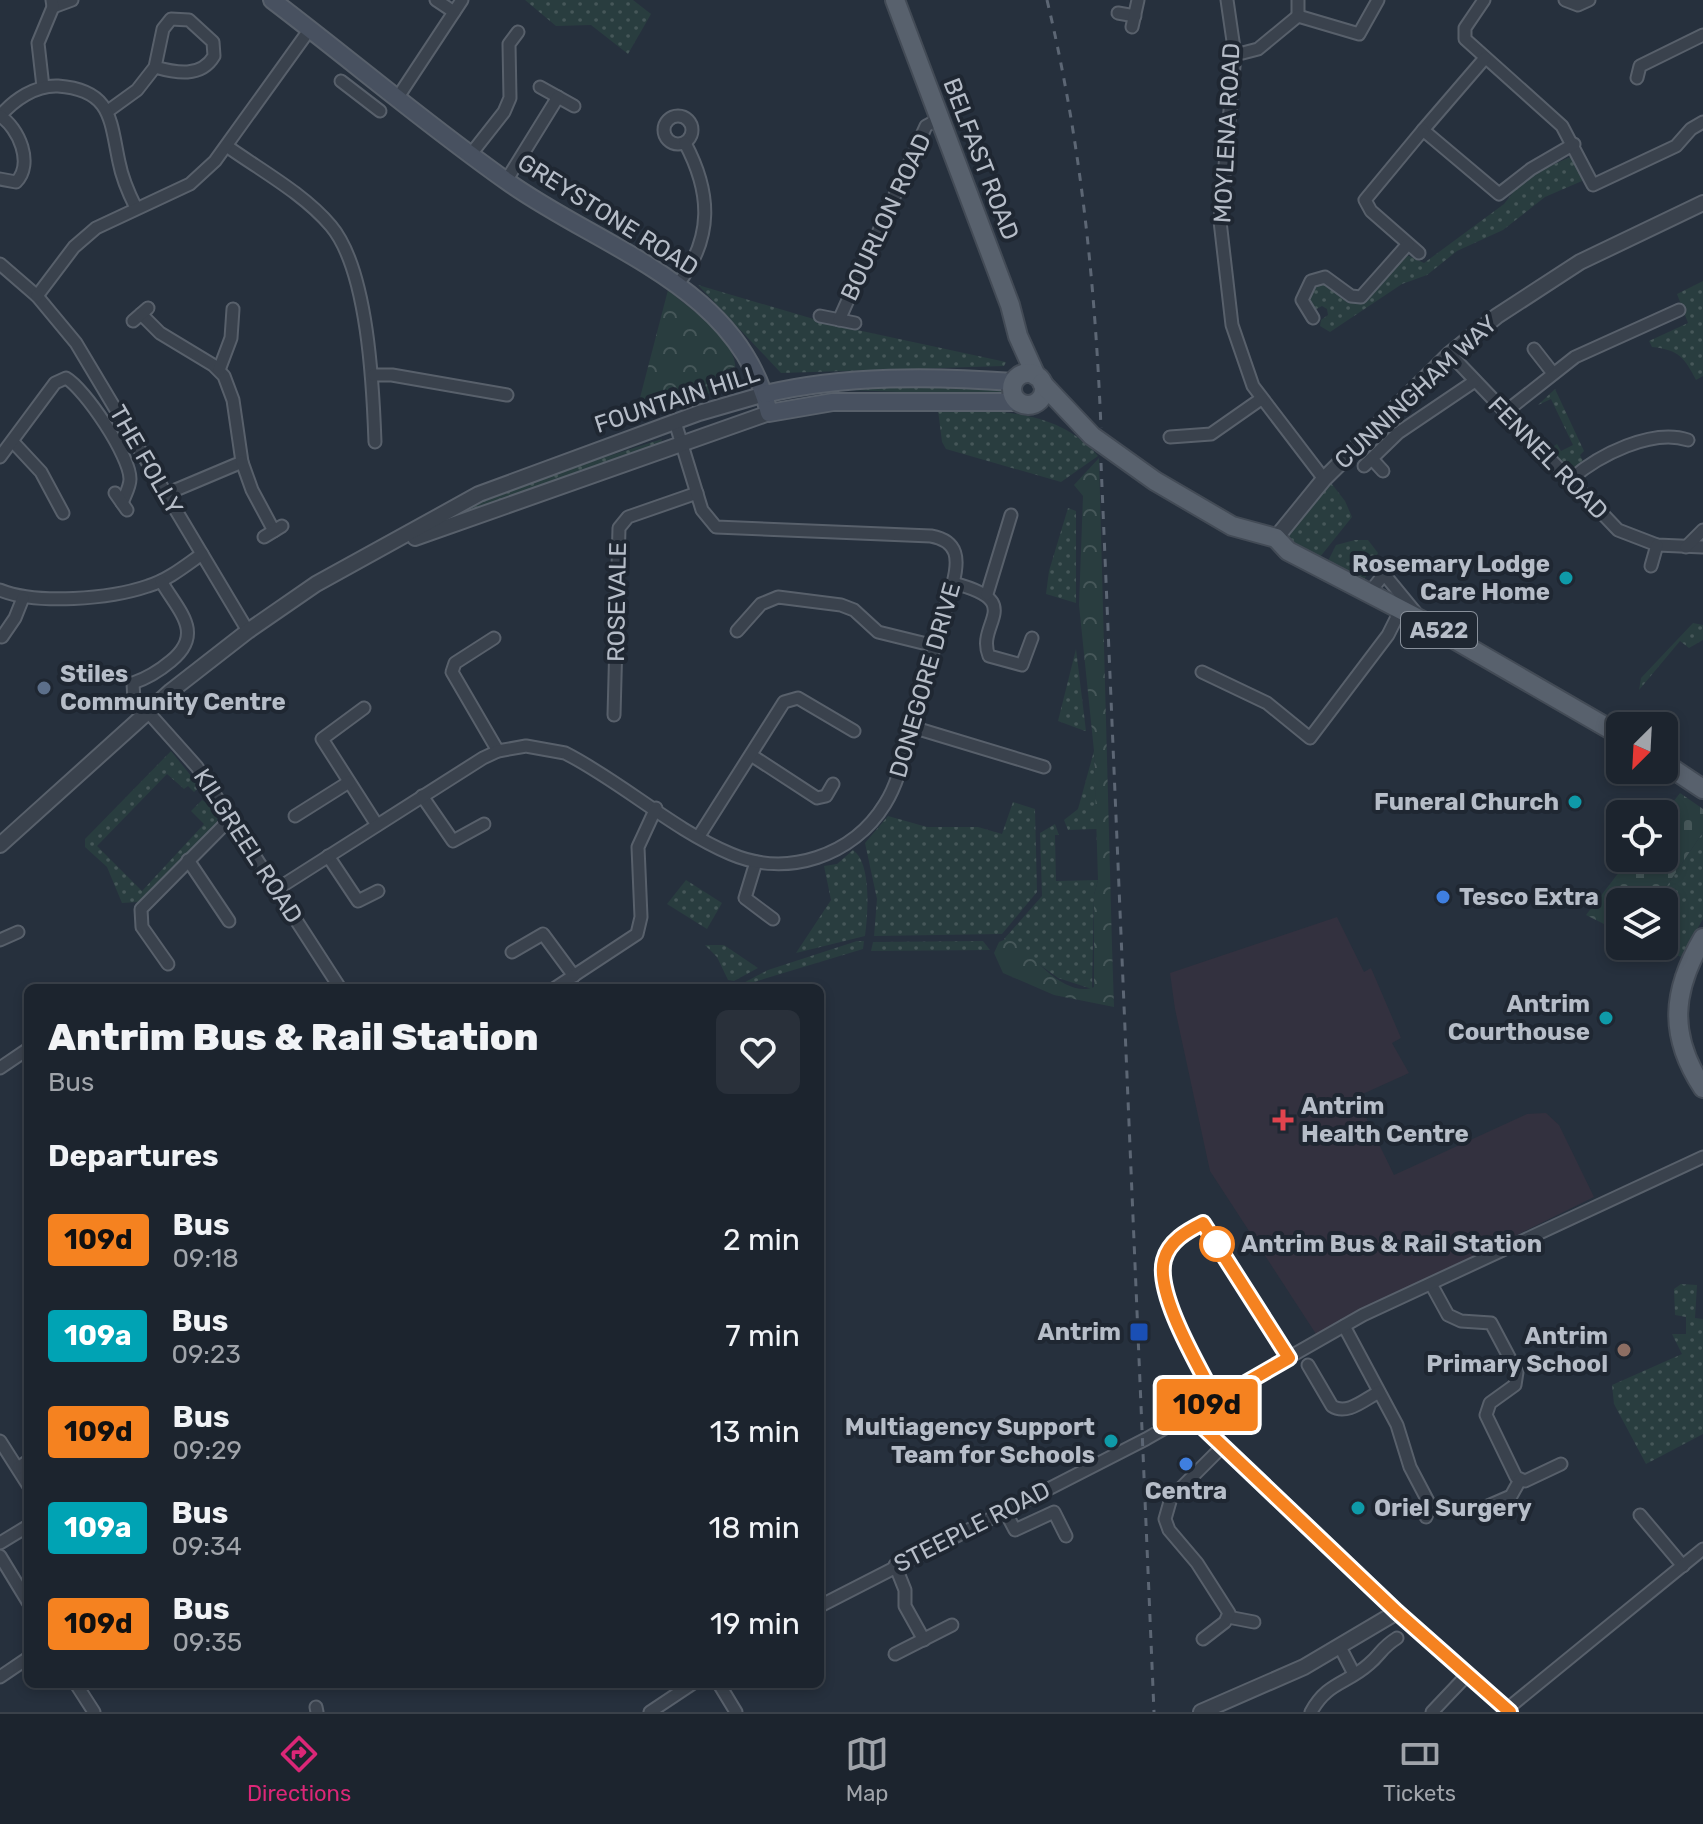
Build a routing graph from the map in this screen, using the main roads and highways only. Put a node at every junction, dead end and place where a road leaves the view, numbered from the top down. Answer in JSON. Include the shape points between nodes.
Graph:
{"nodes":[{"id":1,"x":272,"y":0,"type":"edge"},
{"id":2,"x":895,"y":0,"type":"edge"},
{"id":3,"x":1018,"y":336,"type":"junction"},
{"id":4,"x":1015,"y":380,"type":"junction"},
{"id":5,"x":1039,"y":380,"type":"junction"},
{"id":6,"x":765,"y":394,"type":"junction"},
{"id":7,"x":1024,"y":403,"type":"junction"},
{"id":8,"x":769,"y":413,"type":"joint"},
{"id":9,"x":1074,"y":418,"type":"junction"},
{"id":10,"x":1606,"y":726,"type":"edge"},
{"id":11,"x":1678,"y":772,"type":"edge"},
{"id":12,"x":1703,"y":789,"type":"edge"},
{"id":13,"x":1703,"y":938,"type":"edge"},
{"id":14,"x":1703,"y":1088,"type":"edge"}],
"edges":[{"from":1,"to":6,"type":"main road","name":"GREYSTONE ROAD","via":[[506,181],[678,284],[744,351]]},
{"from":2,"to":3,"type":"main road","name":"BELFAST ROAD","number":"A522"},
{"from":3,"to":4,"type":"main road","name":"BELFAST ROAD","number":"A522"},
{"from":3,"to":5,"type":"main road","name":"BELFAST ROAD","number":"A522"},
{"from":4,"to":5,"type":"main road","via":[[1024,374]]},
{"from":4,"to":6,"type":"main road","name":"FOUNTAIN HILL","via":[[810,383]]},
{"from":4,"to":7,"type":"main road","number":"A522","via":[[1013,394]]},
{"from":5,"to":7,"type":"main road","via":[[1042,397]]},
{"from":5,"to":9,"type":"main road","number":"A522"},
{"from":6,"to":8,"type":"main road","name":"GREYSTONE ROAD"},
{"from":7,"to":8,"type":"main road","name":"FOUNTAIN HILL","via":[[833,402]]},
{"from":7,"to":9,"type":"main road","number":"A522"},
{"from":9,"to":10,"type":"main road","number":"A522","via":[[1126,461],[1207,514],[1276,538],[1288,551]]},
{"from":11,"to":12,"type":"main road"},
{"from":13,"to":14,"type":"main road","via":[[1687,970],[1677,1021],[1686,1060]]}]}
